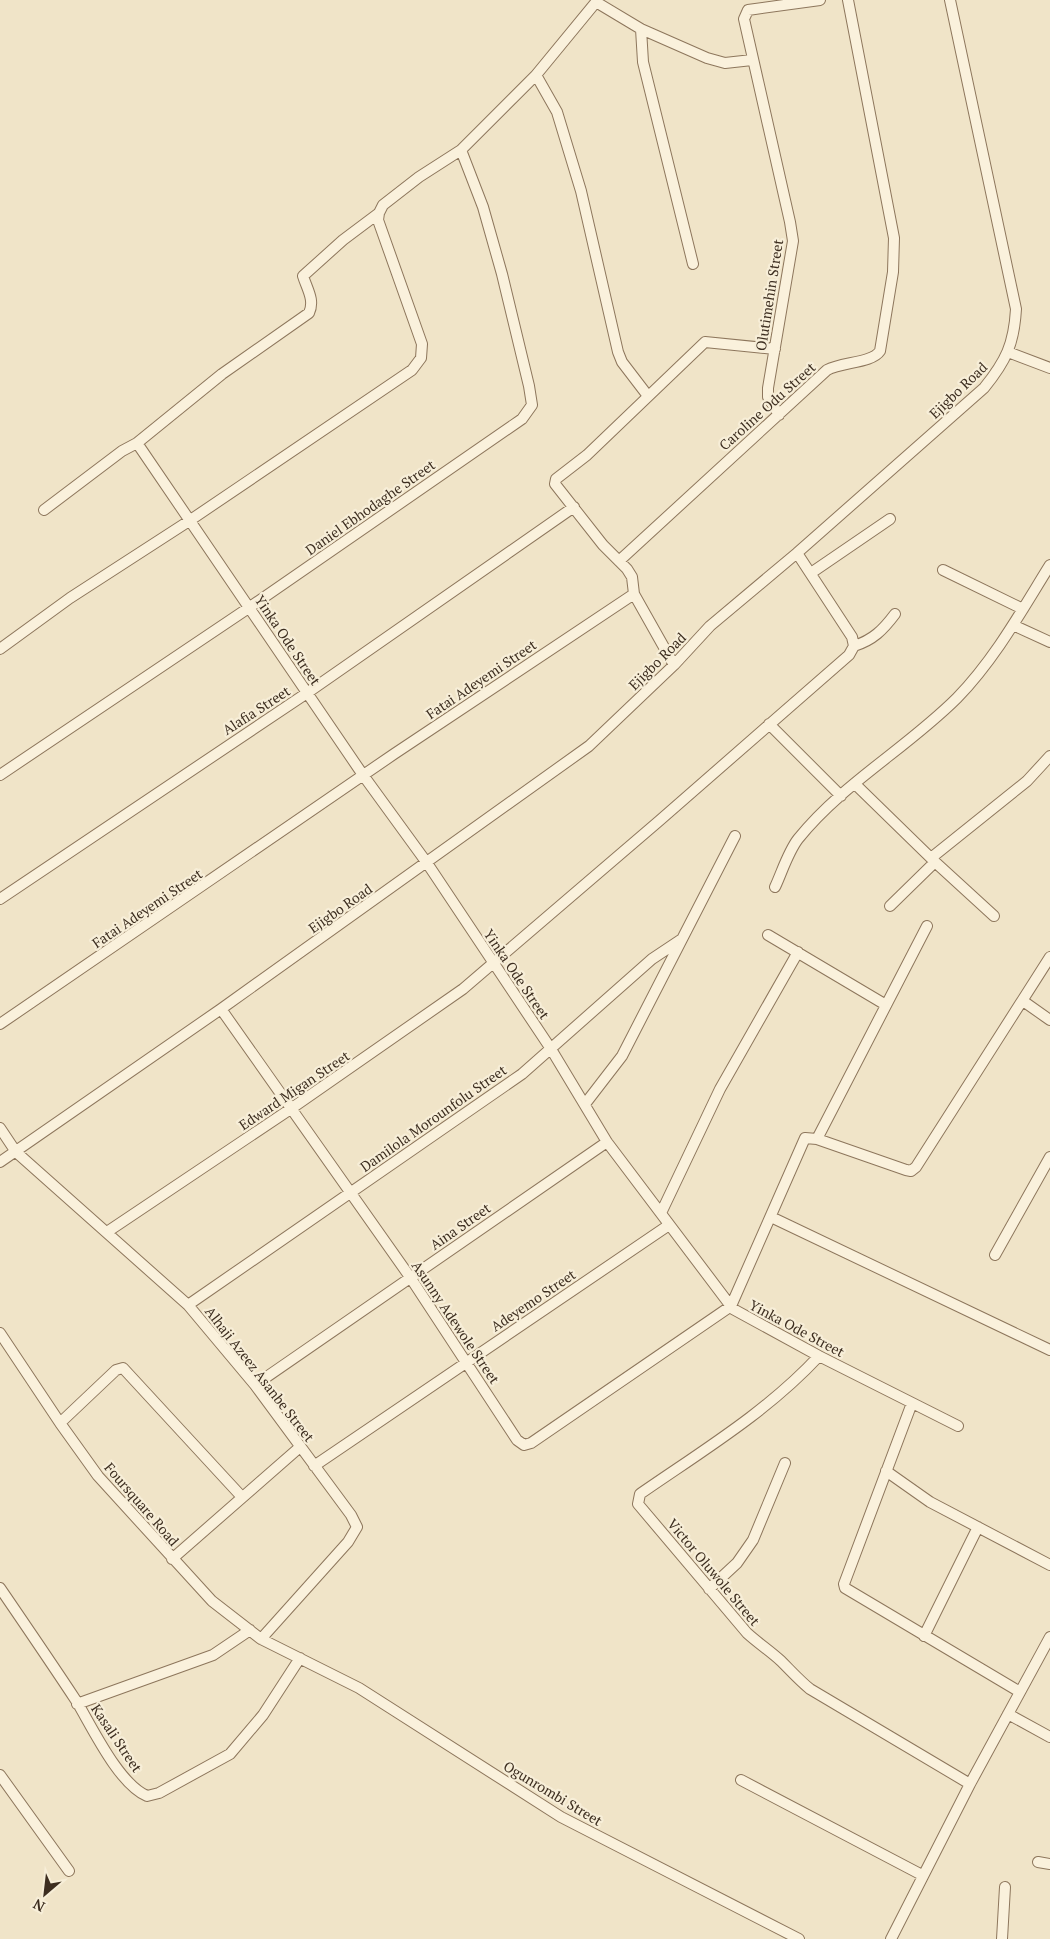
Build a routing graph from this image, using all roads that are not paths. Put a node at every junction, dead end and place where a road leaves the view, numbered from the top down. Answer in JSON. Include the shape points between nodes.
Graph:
{"nodes":[{"id":1,"x":820,"y":0,"type":"edge"},
{"id":2,"x":848,"y":0,"type":"edge"},
{"id":3,"x":950,"y":0,"type":"edge"},
{"id":4,"x":771,"y":4,"type":"edge"},
{"id":5,"x":641,"y":29,"type":"junction"},
{"id":6,"x":752,"y":60,"type":"junction"},
{"id":7,"x":536,"y":75,"type":"junction"},
{"id":8,"x":461,"y":150,"type":"junction"},
{"id":9,"x":379,"y":213,"type":"junction"},
{"id":10,"x":694,"y":264,"type":"dead end"},
{"id":11,"x":774,"y":349,"type":"junction"},
{"id":12,"x":1008,"y":352,"type":"junction"},
{"id":13,"x":1050,"y":368,"type":"edge"},
{"id":14,"x":648,"y":396,"type":"junction"},
{"id":15,"x":779,"y":415,"type":"junction"},
{"id":16,"x":137,"y":443,"type":"junction"},
{"id":17,"x":574,"y":508,"type":"junction"},
{"id":18,"x":44,"y":510,"type":"dead end"},
{"id":19,"x":890,"y":519,"type":"dead end"},
{"id":20,"x":189,"y":521,"type":"junction"},
{"id":21,"x":797,"y":553,"type":"junction"},
{"id":22,"x":619,"y":561,"type":"junction"},
{"id":23,"x":1050,"y":565,"type":"edge"},
{"id":24,"x":943,"y":570,"type":"dead end"},
{"id":25,"x":811,"y":573,"type":"junction"},
{"id":26,"x":634,"y":594,"type":"junction"},
{"id":27,"x":250,"y":607,"type":"junction"},
{"id":28,"x":1023,"y":608,"type":"junction"},
{"id":29,"x":895,"y":614,"type":"dead end"},
{"id":30,"x":1013,"y":625,"type":"junction"},
{"id":31,"x":1050,"y":642,"type":"edge"},
{"id":32,"x":854,"y":646,"type":"junction"},
{"id":33,"x":0,"y":649,"type":"edge"},
{"id":34,"x":674,"y":666,"type":"junction"},
{"id":35,"x":307,"y":693,"type":"junction"},
{"id":36,"x":770,"y":724,"type":"junction"},
{"id":37,"x":1050,"y":756,"type":"edge"},
{"id":38,"x":0,"y":775,"type":"edge"},
{"id":39,"x":363,"y":775,"type":"junction"},
{"id":40,"x":855,"y":784,"type":"junction"},
{"id":41,"x":841,"y":796,"type":"junction"},
{"id":42,"x":735,"y":836,"type":"dead end"},
{"id":43,"x":933,"y":860,"type":"junction"},
{"id":44,"x":427,"y":863,"type":"junction"},
{"id":45,"x":775,"y":887,"type":"dead end"},
{"id":46,"x":0,"y":899,"type":"edge"},
{"id":47,"x":890,"y":906,"type":"dead end"},
{"id":48,"x":994,"y":916,"type":"dead end"},
{"id":49,"x":927,"y":926,"type":"dead end"},
{"id":50,"x":768,"y":935,"type":"dead end"},
{"id":51,"x":682,"y":939,"type":"junction"},
{"id":52,"x":798,"y":952,"type":"junction"},
{"id":53,"x":1050,"y":957,"type":"edge"},
{"id":54,"x":494,"y":965,"type":"junction"},
{"id":55,"x":1023,"y":1000,"type":"junction"},
{"id":56,"x":886,"y":1005,"type":"junction"},
{"id":57,"x":221,"y":1009,"type":"junction"},
{"id":58,"x":1050,"y":1020,"type":"edge"},
{"id":59,"x":0,"y":1024,"type":"edge"},
{"id":60,"x":551,"y":1049,"type":"junction"},
{"id":61,"x":585,"y":1104,"type":"junction"},
{"id":62,"x":292,"y":1108,"type":"junction"},
{"id":63,"x":0,"y":1128,"type":"edge"},
{"id":64,"x":817,"y":1139,"type":"junction"},
{"id":65,"x":607,"y":1142,"type":"junction"},
{"id":66,"x":16,"y":1152,"type":"junction"},
{"id":67,"x":1050,"y":1157,"type":"edge"},
{"id":68,"x":0,"y":1162,"type":"edge"},
{"id":69,"x":351,"y":1192,"type":"junction"},
{"id":70,"x":660,"y":1213,"type":"junction"},
{"id":71,"x":771,"y":1217,"type":"junction"},
{"id":72,"x":669,"y":1224,"type":"junction"},
{"id":73,"x":107,"y":1232,"type":"junction"},
{"id":74,"x":994,"y":1255,"type":"dead end"},
{"id":75,"x":410,"y":1277,"type":"junction"},
{"id":76,"x":188,"y":1305,"type":"junction"},
{"id":77,"x":731,"y":1306,"type":"junction"},
{"id":78,"x":0,"y":1333,"type":"edge"},
{"id":79,"x":1050,"y":1350,"type":"edge"},
{"id":80,"x":819,"y":1356,"type":"junction"},
{"id":81,"x":467,"y":1362,"type":"junction"},
{"id":82,"x":255,"y":1385,"type":"junction"},
{"id":83,"x":912,"y":1403,"type":"junction"},
{"id":84,"x":60,"y":1423,"type":"junction"},
{"id":85,"x":958,"y":1426,"type":"dead end"},
{"id":86,"x":300,"y":1447,"type":"junction"},
{"id":87,"x":784,"y":1463,"type":"dead end"},
{"id":88,"x":314,"y":1466,"type":"junction"},
{"id":89,"x":886,"y":1471,"type":"junction"},
{"id":90,"x":242,"y":1497,"type":"junction"},
{"id":91,"x":978,"y":1527,"type":"junction"},
{"id":92,"x":172,"y":1559,"type":"junction"},
{"id":93,"x":1050,"y":1565,"type":"edge"},
{"id":94,"x":0,"y":1588,"type":"edge"},
{"id":95,"x":709,"y":1589,"type":"junction"},
{"id":96,"x":250,"y":1630,"type":"junction"},
{"id":97,"x":924,"y":1636,"type":"junction"},
{"id":98,"x":1050,"y":1637,"type":"edge"},
{"id":99,"x":261,"y":1639,"type":"junction"},
{"id":100,"x":300,"y":1658,"type":"junction"},
{"id":101,"x":1020,"y":1692,"type":"junction"},
{"id":102,"x":77,"y":1704,"type":"junction"},
{"id":103,"x":1008,"y":1714,"type":"junction"},
{"id":104,"x":1050,"y":1737,"type":"edge"},
{"id":105,"x":0,"y":1775,"type":"edge"},
{"id":106,"x":741,"y":1780,"type":"dead end"},
{"id":107,"x":970,"y":1784,"type":"junction"},
{"id":108,"x":1038,"y":1862,"type":"dead end"},
{"id":109,"x":1050,"y":1864,"type":"edge"},
{"id":110,"x":69,"y":1871,"type":"dead end"},
{"id":111,"x":922,"y":1875,"type":"junction"},
{"id":112,"x":1005,"y":1887,"type":"dead end"},
{"id":113,"x":799,"y":1939,"type":"edge"},
{"id":114,"x":892,"y":1939,"type":"edge"},
{"id":115,"x":1002,"y":1939,"type":"edge"}],
"edges":[{"from":1,"to":4,"type":"street"},
{"from":2,"to":15,"type":"street","name":"Caroline Odu Street","via":[[894,238],[896,252],[892,282],[877,356],[839,364],[827,370]]},
{"from":3,"to":12,"type":"street","name":"Ejigbo Road","via":[[1016,309]]},
{"from":4,"to":6,"type":"street","name":"Olutimehin Street","via":[[748,10],[745,14]]},
{"from":5,"to":6,"type":"street","via":[[718,62]]},
{"from":5,"to":7,"type":"street","via":[[596,2]]},
{"from":5,"to":10,"type":"street","via":[[643,62]]},
{"from":6,"to":11,"type":"street","name":"Olutimehin Street","via":[[793,241]]},
{"from":7,"to":8,"type":"street"},
{"from":7,"to":14,"type":"street","via":[[557,112],[581,191],[618,352]]},
{"from":8,"to":9,"type":"street","via":[[419,177],[383,205]]},
{"from":8,"to":27,"type":"street","name":"Daniel Ebhodaghe Street","via":[[483,207],[502,274],[532,405],[522,418]]},
{"from":9,"to":16,"type":"street","via":[[304,276],[311,298],[309,313],[200,391]]},
{"from":9,"to":20,"type":"street","via":[[378,220],[422,344],[421,358],[412,370]]},
{"from":11,"to":14,"type":"street","via":[[705,342]]},
{"from":11,"to":15,"type":"street","name":"Olutimehin Street","via":[[768,398]]},
{"from":12,"to":13,"type":"street"},
{"from":12,"to":21,"type":"street","name":"Ejigbo Road","via":[[984,388]]},
{"from":14,"to":17,"type":"street","via":[[587,455],[556,478],[555,484]]},
{"from":15,"to":22,"type":"street","name":"Caroline Odu Street"},
{"from":16,"to":18,"type":"street"},
{"from":16,"to":20,"type":"street","name":"Yinka Ode Street"},
{"from":17,"to":22,"type":"street"},
{"from":17,"to":35,"type":"street","name":"Alafia Street"},
{"from":19,"to":25,"type":"street"},
{"from":20,"to":27,"type":"street","name":"Yinka Ode Street"},
{"from":20,"to":33,"type":"street","via":[[70,598]]},
{"from":21,"to":25,"type":"street"},
{"from":21,"to":34,"type":"street","name":"Ejigbo Road","via":[[710,626]]},
{"from":22,"to":26,"type":"street","via":[[632,578]]},
{"from":23,"to":28,"type":"street"},
{"from":24,"to":28,"type":"street"},
{"from":25,"to":32,"type":"street","via":[[852,637]]},
{"from":26,"to":34,"type":"street"},
{"from":26,"to":39,"type":"street","name":"Fatai Adeyemi Street"},
{"from":27,"to":35,"type":"street","name":"Yinka Ode Street"},
{"from":27,"to":38,"type":"street","name":"Daniel Ebhodaghe Street"},
{"from":28,"to":30,"type":"street"},
{"from":29,"to":32,"type":"street","via":[[871,640]]},
{"from":30,"to":31,"type":"street"},
{"from":30,"to":40,"type":"street","via":[[956,698]]},
{"from":32,"to":36,"type":"street","name":"Edward Migan Street","via":[[849,655]]},
{"from":34,"to":44,"type":"street","name":"Ejigbo Road","via":[[589,746]]},
{"from":35,"to":39,"type":"street","name":"Yinka Ode Street"},
{"from":35,"to":46,"type":"street","name":"Alafia Street"},
{"from":36,"to":41,"type":"street"},
{"from":36,"to":54,"type":"street","name":"Edward Migan Street"},
{"from":37,"to":43,"type":"street","via":[[1027,782]]},
{"from":39,"to":44,"type":"street","name":"Yinka Ode Street"},
{"from":39,"to":59,"type":"street","name":"Fatai Adeyemi Street"},
{"from":40,"to":41,"type":"street"},
{"from":40,"to":43,"type":"street"},
{"from":41,"to":45,"type":"street","via":[[796,842]]},
{"from":42,"to":51,"type":"street"},
{"from":43,"to":47,"type":"street"},
{"from":43,"to":48,"type":"street"},
{"from":44,"to":54,"type":"street","name":"Yinka Ode Street"},
{"from":44,"to":57,"type":"street","name":"Ejigbo Road"},
{"from":49,"to":56,"type":"street"},
{"from":50,"to":52,"type":"street"},
{"from":51,"to":60,"type":"street","name":"Damilola Morounfolu Street","via":[[652,959]]},
{"from":51,"to":61,"type":"street","via":[[622,1056]]},
{"from":52,"to":56,"type":"street"},
{"from":52,"to":70,"type":"street","via":[[720,1090]]},
{"from":53,"to":55,"type":"street"},
{"from":54,"to":60,"type":"street","name":"Yinka Ode Street"},
{"from":54,"to":62,"type":"street","name":"Edward Migan Street"},
{"from":55,"to":58,"type":"street"},
{"from":55,"to":64,"type":"street","via":[[911,1171]]},
{"from":56,"to":64,"type":"street"},
{"from":57,"to":62,"type":"street","name":"Asunny Adewole Street"},
{"from":57,"to":66,"type":"street","name":"Ejigbo Road"},
{"from":60,"to":61,"type":"street","name":"Yinka Ode Street"},
{"from":60,"to":69,"type":"street","name":"Damilola Morounfolu Street","via":[[522,1074]]},
{"from":61,"to":65,"type":"street","name":"Yinka Ode Street"},
{"from":62,"to":69,"type":"street","name":"Asunny Adewole Street"},
{"from":62,"to":73,"type":"street","name":"Edward Migan Street"},
{"from":63,"to":66,"type":"street"},
{"from":64,"to":71,"type":"street","via":[[809,1137],[802,1141]]},
{"from":65,"to":70,"type":"street","name":"Yinka Ode Street"},
{"from":65,"to":75,"type":"street","name":"Aina Street"},
{"from":66,"to":68,"type":"street","name":"Ejigbo Road"},
{"from":66,"to":73,"type":"street","name":"Alhaji Azeez Asanbe Street"},
{"from":67,"to":74,"type":"street"},
{"from":69,"to":75,"type":"street","name":"Asunny Adewole Street"},
{"from":69,"to":76,"type":"street","name":"Damilola Morounfolu Street"},
{"from":70,"to":72,"type":"street","name":"Yinka Ode Street"},
{"from":71,"to":77,"type":"street"},
{"from":71,"to":79,"type":"street"},
{"from":72,"to":77,"type":"street","name":"Yinka Ode Street"},
{"from":72,"to":81,"type":"street","name":"Adeyemo Street"},
{"from":73,"to":76,"type":"street","name":"Alhaji Azeez Asanbe Street"},
{"from":75,"to":81,"type":"street","name":"Asunny Adewole Street"},
{"from":75,"to":82,"type":"street","name":"Aina Street"},
{"from":76,"to":82,"type":"street","name":"Alhaji Azeez Asanbe Street"},
{"from":77,"to":80,"type":"street","name":"Yinka Ode Street"},
{"from":77,"to":81,"type":"street","name":"Asunny Adewole Street","via":[[524,1445],[517,1440]]},
{"from":78,"to":84,"type":"street","name":"Foursquare Road"},
{"from":80,"to":83,"type":"street","name":"Yinka Ode Street"},
{"from":80,"to":95,"type":"street","name":"Victor Oluwole Street","via":[[782,1393],[638,1498],[638,1504]]},
{"from":81,"to":88,"type":"street","name":"Adeyemo Street"},
{"from":82,"to":86,"type":"street","name":"Alhaji Azeez Asanbe Street"},
{"from":83,"to":85,"type":"street","name":"Yinka Ode Street"},
{"from":83,"to":89,"type":"street"},
{"from":84,"to":90,"type":"street","via":[[116,1370],[123,1368]]},
{"from":84,"to":92,"type":"street","name":"Foursquare Road","via":[[98,1476]]},
{"from":86,"to":88,"type":"street","name":"Alhaji Azeez Asanbe Street"},
{"from":86,"to":90,"type":"street"},
{"from":87,"to":95,"type":"street","via":[[753,1540],[737,1563]]},
{"from":88,"to":99,"type":"street","name":"Alhaji Azeez Asanbe Street","via":[[358,1527]]},
{"from":89,"to":91,"type":"street","via":[[930,1502]]},
{"from":89,"to":97,"type":"street","via":[[845,1588]]},
{"from":90,"to":92,"type":"street"},
{"from":91,"to":93,"type":"street"},
{"from":91,"to":97,"type":"street"},
{"from":92,"to":96,"type":"street","name":"Foursquare Road","via":[[212,1602]]},
{"from":94,"to":102,"type":"street","name":"Kasali Street"},
{"from":95,"to":107,"type":"street","name":"Victor Oluwole Street","via":[[747,1633],[810,1689]]},
{"from":96,"to":99,"type":"street","name":"Foursquare Road"},
{"from":96,"to":102,"type":"street","via":[[213,1655]]},
{"from":97,"to":101,"type":"street"},
{"from":98,"to":101,"type":"street"},
{"from":99,"to":100,"type":"street","name":"Foursquare Road"},
{"from":100,"to":102,"type":"street","name":"Kasali Street","via":[[263,1715],[230,1754],[159,1793],[147,1796],[136,1791],[101,1744]]},
{"from":100,"to":113,"type":"street","name":"Ogunrombi Street","via":[[359,1688],[561,1817]]},
{"from":101,"to":103,"type":"street"},
{"from":103,"to":104,"type":"street"},
{"from":103,"to":107,"type":"street"},
{"from":105,"to":110,"type":"street"},
{"from":106,"to":111,"type":"street"},
{"from":107,"to":111,"type":"street"},
{"from":108,"to":109,"type":"street"},
{"from":111,"to":114,"type":"street"},
{"from":112,"to":115,"type":"street"}]}
